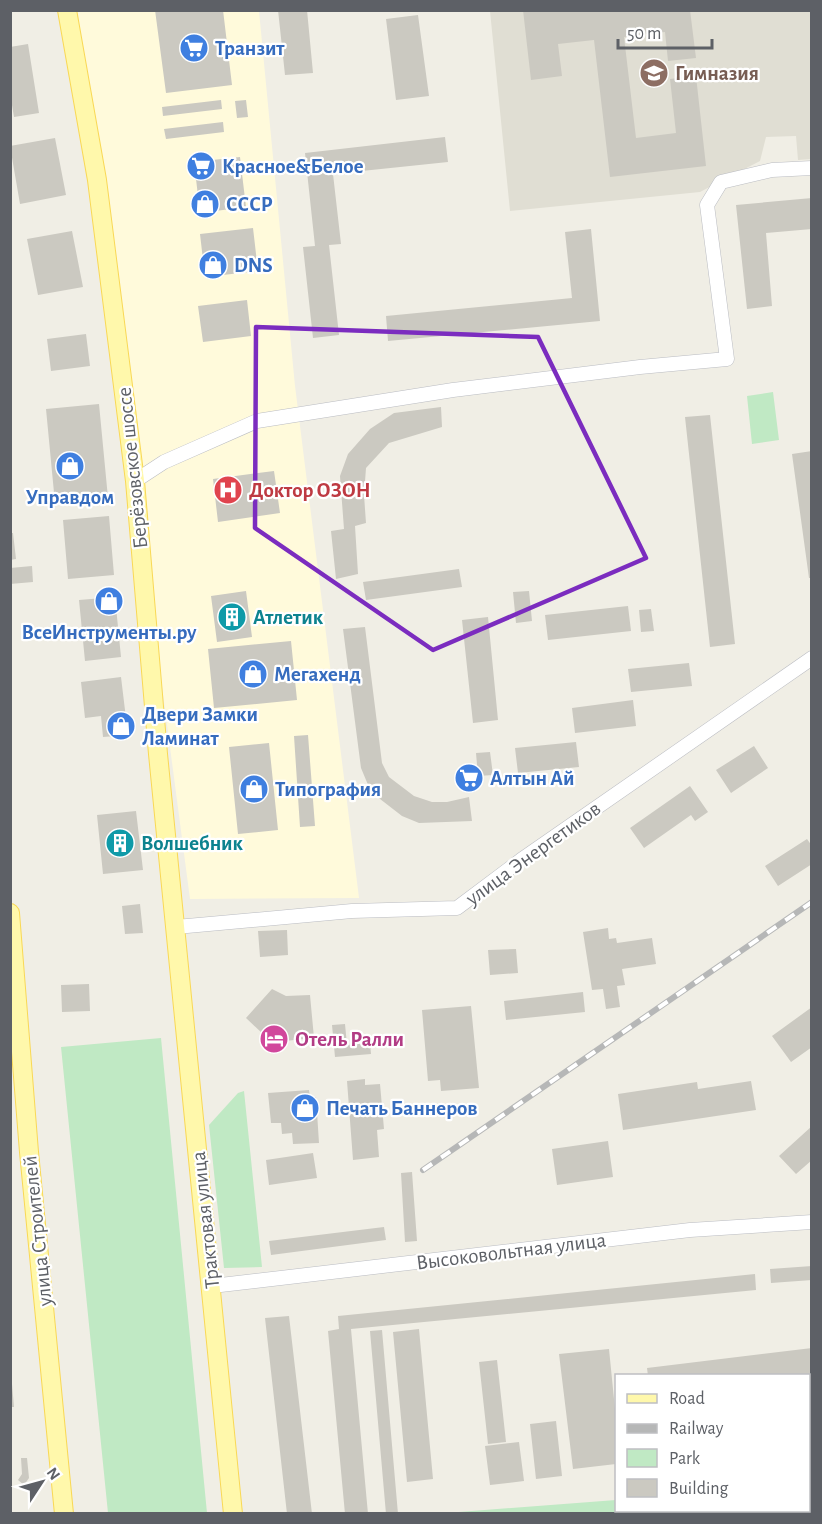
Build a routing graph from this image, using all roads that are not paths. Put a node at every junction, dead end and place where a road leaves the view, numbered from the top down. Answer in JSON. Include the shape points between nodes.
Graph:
{"nodes":[{"id":1,"x":67,"y":10,"type":"edge"},
{"id":2,"x":812,"y":168,"type":"edge"},
{"id":3,"x":135,"y":481,"type":"junction"},
{"id":4,"x":812,"y":658,"type":"edge"},
{"id":5,"x":10,"y":913,"type":"edge"},
{"id":6,"x":176,"y":927,"type":"junction"},
{"id":7,"x":14,"y":1026,"type":"edge"},
{"id":8,"x":812,"y":1222,"type":"edge"},
{"id":9,"x":212,"y":1286,"type":"junction"},
{"id":10,"x":64,"y":1514,"type":"edge"},
{"id":11,"x":233,"y":1514,"type":"edge"}],
"edges":[{"from":1,"to":3,"type":"main road","name":"Берёзовское шоссе","via":[[97,180]]},
{"from":2,"to":3,"type":"street","via":[[772,170],[721,182],[707,205],[727,359],[453,390],[257,421],[164,462]]},
{"from":3,"to":6,"type":"main road","name":"Берёзовское шоссе"},
{"from":4,"to":6,"type":"street","name":"улица Энергетиков","via":[[457,908],[352,911]]},
{"from":5,"to":7,"type":"main road","name":"улица Строителей"},
{"from":6,"to":9,"type":"main road","name":"Трактовая улица"},
{"from":7,"to":10,"type":"main road","name":"улица Строителей"},
{"from":8,"to":9,"type":"street","name":"Высоковольтная улица","via":[[690,1230]]},
{"from":9,"to":11,"type":"main road","name":"Трактовая улица"}]}
